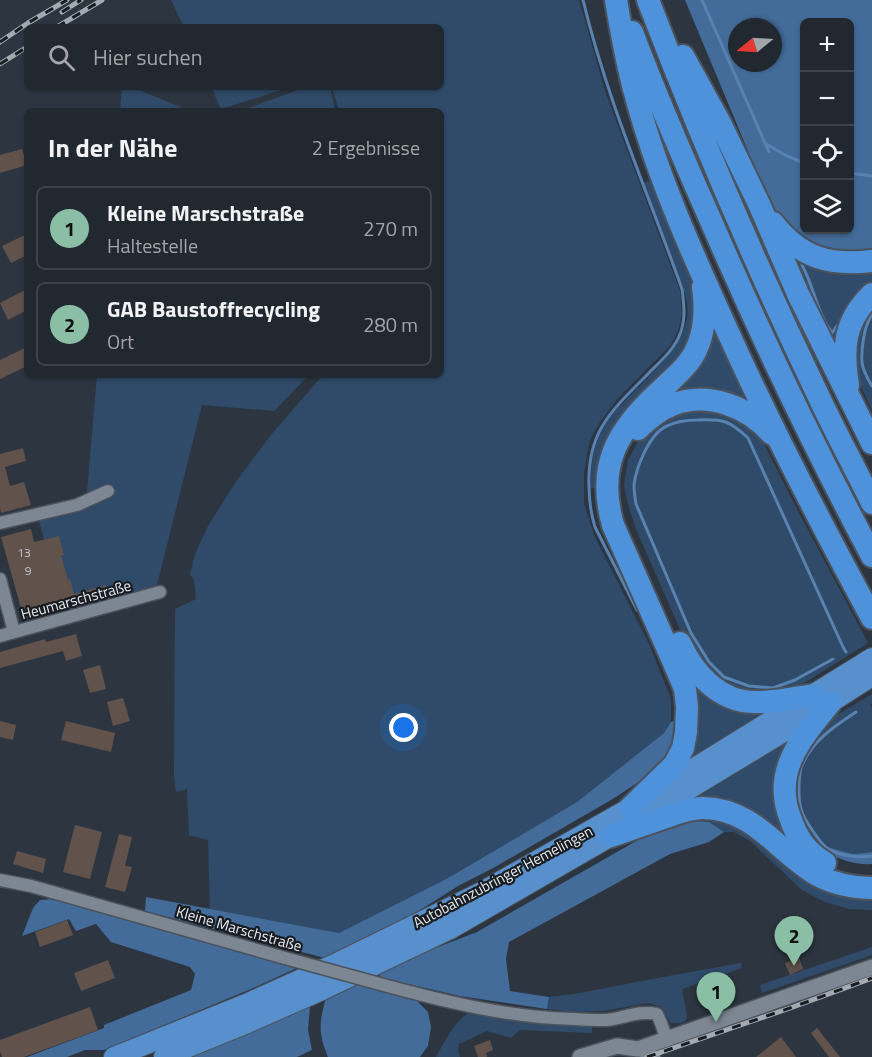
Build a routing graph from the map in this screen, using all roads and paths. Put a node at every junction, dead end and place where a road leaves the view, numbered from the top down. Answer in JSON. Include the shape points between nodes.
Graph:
{"nodes":[{"id":1,"x":618,"y":0,"type":"edge"},
{"id":2,"x":651,"y":6,"type":"edge"},
{"id":3,"x":759,"y":204,"type":"junction"},
{"id":4,"x":872,"y":261,"type":"edge"},
{"id":5,"x":698,"y":268,"type":"junction"},
{"id":6,"x":872,"y":294,"type":"edge"},
{"id":7,"x":850,"y":401,"type":"junction"},
{"id":8,"x":872,"y":443,"type":"edge"},
{"id":9,"x":783,"y":448,"type":"junction"},
{"id":10,"x":108,"y":491,"type":"dead end"},
{"id":11,"x":872,"y":503,"type":"edge"},
{"id":12,"x":0,"y":523,"type":"edge"},
{"id":13,"x":872,"y":556,"type":"edge"},
{"id":14,"x":0,"y":579,"type":"edge"},
{"id":15,"x":160,"y":592,"type":"dead end"},
{"id":16,"x":872,"y":618,"type":"edge"},
{"id":17,"x":14,"y":632,"type":"junction"},
{"id":18,"x":0,"y":636,"type":"edge"},
{"id":19,"x":872,"y":658,"type":"edge"},
{"id":20,"x":872,"y":676,"type":"edge"},
{"id":21,"x":822,"y":699,"type":"junction"},
{"id":22,"x":630,"y":808,"type":"junction"},
{"id":23,"x":611,"y":836,"type":"junction"},
{"id":24,"x":872,"y":875,"type":"edge"},
{"id":25,"x":0,"y":880,"type":"edge"},
{"id":26,"x":872,"y":888,"type":"edge"},
{"id":27,"x":872,"y":967,"type":"edge"},
{"id":28,"x":667,"y":1040,"type":"junction"},
{"id":29,"x":638,"y":1049,"type":"junction"},
{"id":30,"x":114,"y":1057,"type":"edge"},
{"id":31,"x":164,"y":1057,"type":"edge"},
{"id":32,"x":580,"y":1057,"type":"edge"},
{"id":33,"x":654,"y":1057,"type":"edge"}],
"edges":[{"from":1,"to":5,"type":"highway","via":[[625,52],[644,126]]},
{"from":1,"to":13,"type":"highway","via":[[740,287],[795,406]]},
{"from":2,"to":3,"type":"highway","via":[[719,121]]},
{"from":2,"to":11,"type":"highway","via":[[760,272]]},
{"from":3,"to":4,"type":"highway","via":[[795,247],[833,261]]},
{"from":3,"to":7,"type":"highway"},
{"from":5,"to":9,"type":"highway"},
{"from":5,"to":22,"type":"highway","via":[[705,295],[702,334],[696,351],[621,435],[610,458],[607,480],[607,505],[613,525],[674,663],[687,707],[683,748],[675,764]]},
{"from":6,"to":7,"type":"highway","via":[[849,328],[844,360]]},
{"from":7,"to":8,"type":"highway"},
{"from":9,"to":16,"type":"highway"},
{"from":9,"to":21,"type":"highway","via":[[765,426],[729,404],[692,400],[671,405],[639,428],[627,446],[619,462],[619,501],[683,650],[693,668],[711,686],[751,702]]},
{"from":10,"to":12,"type":"street","via":[[77,505]]},
{"from":14,"to":17,"type":"street"},
{"from":15,"to":17,"type":"street","name":"Heumarschstraße"},
{"from":17,"to":18,"type":"street","name":"Heumarschstraße"},
{"from":19,"to":21,"type":"highway","name":"Autobahnzubringer Hemelingen"},
{"from":20,"to":21,"type":"highway","name":"Autobahnzubringer Hemelingen"},
{"from":21,"to":22,"type":"highway","name":"Autobahnzubringer Hemelingen"},
{"from":21,"to":23,"type":"highway","name":"Autobahnzubringer Hemelingen"},
{"from":21,"to":24,"type":"highway","via":[[787,769],[786,808],[804,846],[815,857],[842,872]]},
{"from":22,"to":30,"type":"highway","name":"Autobahnzubringer Hemelingen","via":[[480,893],[337,963]]},
{"from":23,"to":26,"type":"highway","via":[[686,810],[724,811],[762,830],[819,875],[844,885]]},
{"from":23,"to":31,"type":"highway","name":"Autobahnzubringer Hemelingen","via":[[422,943]]},
{"from":25,"to":28,"type":"street","name":"Kleine Marschstraße","bridge":true,"via":[[435,999],[573,1019],[609,1020],[648,1012],[657,1014]]},
{"from":27,"to":28,"type":"street"},
{"from":28,"to":29,"type":"street"},
{"from":29,"to":32,"type":"street","via":[[617,1046]]},
{"from":29,"to":33,"type":"street"}]}
